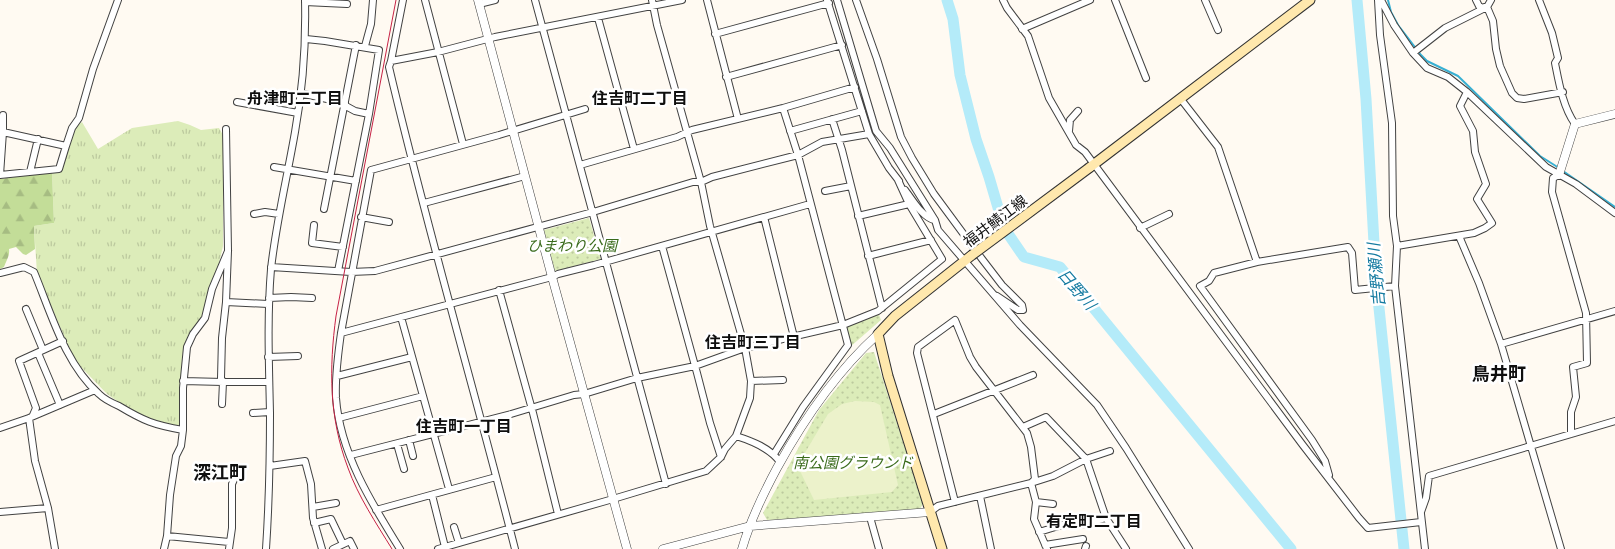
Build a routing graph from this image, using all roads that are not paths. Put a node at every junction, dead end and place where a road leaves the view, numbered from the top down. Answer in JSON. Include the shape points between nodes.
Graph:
{"nodes":[{"id":1,"x":118,"y":0,"type":"edge"},
{"id":2,"x":373,"y":0,"type":"edge"},
{"id":3,"x":403,"y":0,"type":"edge"},
{"id":4,"x":425,"y":0,"type":"edge"},
{"id":5,"x":495,"y":0,"type":"edge"},
{"id":6,"x":535,"y":0,"type":"edge"},
{"id":7,"x":680,"y":0,"type":"edge"},
{"id":8,"x":707,"y":0,"type":"edge"},
{"id":9,"x":838,"y":0,"type":"edge"},
{"id":10,"x":856,"y":0,"type":"edge"},
{"id":11,"x":1004,"y":0,"type":"edge"},
{"id":12,"x":1090,"y":0,"type":"edge"},
{"id":13,"x":1115,"y":0,"type":"edge"},
{"id":14,"x":1205,"y":0,"type":"edge"},
{"id":15,"x":1310,"y":0,"type":"edge"},
{"id":16,"x":1380,"y":0,"type":"edge"},
{"id":17,"x":1476,"y":0,"type":"edge"},
{"id":18,"x":1491,"y":0,"type":"edge"},
{"id":19,"x":1539,"y":0,"type":"edge"},
{"id":20,"x":305,"y":1,"type":"edge"},
{"id":21,"x":828,"y":1,"type":"edge"},
{"id":22,"x":478,"y":2,"type":"edge"},
{"id":23,"x":652,"y":3,"type":"edge"},
{"id":24,"x":347,"y":4,"type":"dead end"},
{"id":25,"x":1487,"y":7,"type":"junction"},
{"id":26,"x":598,"y":18,"type":"junction"},
{"id":27,"x":542,"y":28,"type":"junction"},
{"id":28,"x":1022,"y":29,"type":"junction"},
{"id":29,"x":1218,"y":30,"type":"dead end"},
{"id":30,"x":715,"y":34,"type":"junction"},
{"id":31,"x":306,"y":39,"type":"junction"},
{"id":32,"x":487,"y":39,"type":"junction"},
{"id":33,"x":356,"y":45,"type":"junction"},
{"id":34,"x":365,"y":46,"type":"junction"},
{"id":35,"x":842,"y":46,"type":"junction"},
{"id":36,"x":438,"y":52,"type":"junction"},
{"id":37,"x":1413,"y":53,"type":"junction"},
{"id":38,"x":391,"y":61,"type":"junction"},
{"id":39,"x":726,"y":77,"type":"junction"},
{"id":40,"x":1146,"y":78,"type":"dead end"},
{"id":41,"x":855,"y":87,"type":"junction"},
{"id":42,"x":1467,"y":92,"type":"junction"},
{"id":43,"x":1562,"y":92,"type":"junction"},
{"id":44,"x":300,"y":93,"type":"junction"},
{"id":45,"x":1180,"y":98,"type":"junction"},
{"id":46,"x":237,"y":102,"type":"dead end"},
{"id":47,"x":345,"y":104,"type":"junction"},
{"id":48,"x":783,"y":108,"type":"junction"},
{"id":49,"x":585,"y":109,"type":"dead end"},
{"id":50,"x":862,"y":111,"type":"junction"},
{"id":51,"x":1078,"y":111,"type":"dead end"},
{"id":52,"x":298,"y":112,"type":"junction"},
{"id":53,"x":369,"y":114,"type":"junction"},
{"id":54,"x":566,"y":114,"type":"junction"},
{"id":55,"x":1615,"y":114,"type":"edge"},
{"id":56,"x":4,"y":115,"type":"dead end"},
{"id":57,"x":738,"y":119,"type":"junction"},
{"id":58,"x":832,"y":120,"type":"junction"},
{"id":59,"x":1575,"y":124,"type":"junction"},
{"id":60,"x":226,"y":129,"type":"dead end"},
{"id":61,"x":512,"y":130,"type":"junction"},
{"id":62,"x":790,"y":131,"type":"junction"},
{"id":63,"x":3,"y":132,"type":"junction"},
{"id":64,"x":1069,"y":132,"type":"junction"},
{"id":65,"x":686,"y":134,"type":"junction"},
{"id":66,"x":869,"y":134,"type":"junction"},
{"id":67,"x":38,"y":139,"type":"junction"},
{"id":68,"x":1,"y":140,"type":"edge"},
{"id":69,"x":838,"y":140,"type":"junction"},
{"id":70,"x":463,"y":144,"type":"junction"},
{"id":71,"x":66,"y":146,"type":"junction"},
{"id":72,"x":634,"y":149,"type":"junction"},
{"id":73,"x":798,"y":155,"type":"junction"},
{"id":74,"x":411,"y":159,"type":"junction"},
{"id":75,"x":580,"y":165,"type":"junction"},
{"id":76,"x":1091,"y":166,"type":"junction"},
{"id":77,"x":274,"y":167,"type":"dead end"},
{"id":78,"x":288,"y":170,"type":"junction"},
{"id":79,"x":30,"y":172,"type":"junction"},
{"id":80,"x":0,"y":175,"type":"edge"},
{"id":81,"x":1559,"y":175,"type":"junction"},
{"id":82,"x":331,"y":176,"type":"junction"},
{"id":83,"x":525,"y":176,"type":"junction"},
{"id":84,"x":898,"y":180,"type":"junction"},
{"id":85,"x":356,"y":181,"type":"junction"},
{"id":86,"x":701,"y":182,"type":"junction"},
{"id":87,"x":851,"y":186,"type":"junction"},
{"id":88,"x":825,"y":191,"type":"dead end"},
{"id":89,"x":424,"y":203,"type":"junction"},
{"id":90,"x":810,"y":204,"type":"junction"},
{"id":91,"x":908,"y":204,"type":"junction"},
{"id":92,"x":324,"y":209,"type":"dead end"},
{"id":93,"x":593,"y":212,"type":"junction"},
{"id":94,"x":1615,"y":212,"type":"edge"},
{"id":95,"x":254,"y":214,"type":"dead end"},
{"id":96,"x":279,"y":214,"type":"junction"},
{"id":97,"x":1169,"y":214,"type":"dead end"},
{"id":98,"x":858,"y":216,"type":"junction"},
{"id":99,"x":361,"y":217,"type":"junction"},
{"id":100,"x":764,"y":217,"type":"junction"},
{"id":101,"x":935,"y":220,"type":"junction"},
{"id":102,"x":390,"y":222,"type":"dead end"},
{"id":103,"x":314,"y":225,"type":"dead end"},
{"id":104,"x":538,"y":226,"type":"junction"},
{"id":105,"x":1140,"y":228,"type":"junction"},
{"id":106,"x":712,"y":231,"type":"junction"},
{"id":107,"x":1459,"y":236,"type":"junction"},
{"id":108,"x":931,"y":240,"type":"junction"},
{"id":109,"x":662,"y":246,"type":"junction"},
{"id":110,"x":1396,"y":246,"type":"junction"},
{"id":111,"x":343,"y":247,"type":"junction"},
{"id":112,"x":228,"y":251,"type":"junction"},
{"id":113,"x":436,"y":254,"type":"junction"},
{"id":114,"x":868,"y":256,"type":"junction"},
{"id":115,"x":964,"y":261,"type":"junction"},
{"id":116,"x":605,"y":262,"type":"junction"},
{"id":117,"x":1256,"y":262,"type":"junction"},
{"id":118,"x":272,"y":267,"type":"junction"},
{"id":119,"x":338,"y":271,"type":"junction"},
{"id":120,"x":351,"y":272,"type":"junction"},
{"id":121,"x":0,"y":273,"type":"edge"},
{"id":122,"x":552,"y":277,"type":"junction"},
{"id":123,"x":1395,"y":286,"type":"junction"},
{"id":124,"x":499,"y":290,"type":"junction"},
{"id":125,"x":991,"y":293,"type":"junction"},
{"id":126,"x":312,"y":298,"type":"dead end"},
{"id":127,"x":269,"y":301,"type":"junction"},
{"id":128,"x":226,"y":302,"type":"junction"},
{"id":129,"x":449,"y":304,"type":"junction"},
{"id":130,"x":882,"y":308,"type":"junction"},
{"id":131,"x":26,"y":309,"type":"dead end"},
{"id":132,"x":1615,"y":311,"type":"edge"},
{"id":133,"x":401,"y":317,"type":"junction"},
{"id":134,"x":1585,"y":319,"type":"junction"},
{"id":135,"x":844,"y":325,"type":"junction"},
{"id":136,"x":341,"y":333,"type":"junction"},
{"id":137,"x":878,"y":334,"type":"junction"},
{"id":138,"x":794,"y":337,"type":"junction"},
{"id":139,"x":63,"y":341,"type":"junction"},
{"id":140,"x":1501,"y":344,"type":"junction"},
{"id":141,"x":745,"y":348,"type":"junction"},
{"id":142,"x":40,"y":352,"type":"junction"},
{"id":143,"x":298,"y":356,"type":"dead end"},
{"id":144,"x":268,"y":357,"type":"junction"},
{"id":145,"x":412,"y":357,"type":"junction"},
{"id":146,"x":694,"y":366,"type":"junction"},
{"id":147,"x":1032,"y":375,"type":"dead end"},
{"id":148,"x":337,"y":376,"type":"junction"},
{"id":149,"x":637,"y":378,"type":"junction"},
{"id":150,"x":783,"y":380,"type":"dead end"},
{"id":151,"x":183,"y":381,"type":"junction"},
{"id":152,"x":751,"y":381,"type":"junction"},
{"id":153,"x":223,"y":382,"type":"junction"},
{"id":154,"x":269,"y":382,"type":"junction"},
{"id":155,"x":95,"y":390,"type":"junction"},
{"id":156,"x":994,"y":390,"type":"junction"},
{"id":157,"x":584,"y":394,"type":"junction"},
{"id":158,"x":423,"y":396,"type":"junction"},
{"id":159,"x":222,"y":404,"type":"dead end"},
{"id":160,"x":60,"y":405,"type":"junction"},
{"id":161,"x":531,"y":408,"type":"junction"},
{"id":162,"x":270,"y":412,"type":"junction"},
{"id":163,"x":253,"y":413,"type":"dead end"},
{"id":164,"x":934,"y":414,"type":"junction"},
{"id":165,"x":31,"y":417,"type":"junction"},
{"id":166,"x":339,"y":418,"type":"junction"},
{"id":167,"x":482,"y":421,"type":"junction"},
{"id":168,"x":1615,"y":421,"type":"edge"},
{"id":169,"x":1023,"y":427,"type":"junction"},
{"id":170,"x":0,"y":428,"type":"edge"},
{"id":171,"x":183,"y":430,"type":"junction"},
{"id":172,"x":433,"y":433,"type":"junction"},
{"id":173,"x":1571,"y":434,"type":"junction"},
{"id":174,"x":736,"y":436,"type":"junction"},
{"id":175,"x":408,"y":440,"type":"junction"},
{"id":176,"x":397,"y":444,"type":"junction"},
{"id":177,"x":1532,"y":445,"type":"junction"},
{"id":178,"x":1110,"y":451,"type":"dead end"},
{"id":179,"x":774,"y":454,"type":"junction"},
{"id":180,"x":351,"y":455,"type":"junction"},
{"id":181,"x":413,"y":456,"type":"dead end"},
{"id":182,"x":721,"y":457,"type":"junction"},
{"id":183,"x":1086,"y":459,"type":"junction"},
{"id":184,"x":780,"y":462,"type":"junction"},
{"id":185,"x":270,"y":466,"type":"junction"},
{"id":186,"x":404,"y":469,"type":"dead end"},
{"id":187,"x":237,"y":473,"type":"dead end"},
{"id":188,"x":496,"y":477,"type":"junction"},
{"id":189,"x":1329,"y":478,"type":"junction"},
{"id":190,"x":1031,"y":483,"type":"junction"},
{"id":191,"x":666,"y":484,"type":"junction"},
{"id":192,"x":449,"y":489,"type":"junction"},
{"id":193,"x":432,"y":495,"type":"junction"},
{"id":194,"x":980,"y":496,"type":"junction"},
{"id":195,"x":613,"y":499,"type":"junction"},
{"id":196,"x":955,"y":502,"type":"junction"},
{"id":197,"x":1036,"y":502,"type":"junction"},
{"id":198,"x":336,"y":503,"type":"dead end"},
{"id":199,"x":1053,"y":504,"type":"dead end"},
{"id":200,"x":313,"y":507,"type":"junction"},
{"id":201,"x":48,"y":508,"type":"junction"},
{"id":202,"x":376,"y":510,"type":"junction"},
{"id":203,"x":0,"y":512,"type":"edge"},
{"id":204,"x":930,"y":512,"type":"junction"},
{"id":205,"x":558,"y":514,"type":"junction"},
{"id":206,"x":1421,"y":514,"type":"junction"},
{"id":207,"x":870,"y":517,"type":"junction"},
{"id":208,"x":1106,"y":518,"type":"junction"},
{"id":209,"x":1421,"y":522,"type":"junction"},
{"id":210,"x":314,"y":523,"type":"junction"},
{"id":211,"x":750,"y":526,"type":"junction"},
{"id":212,"x":454,"y":527,"type":"dead end"},
{"id":213,"x":510,"y":529,"type":"junction"},
{"id":214,"x":1039,"y":532,"type":"junction"},
{"id":215,"x":168,"y":536,"type":"junction"},
{"id":216,"x":1083,"y":539,"type":"dead end"},
{"id":217,"x":458,"y":543,"type":"junction"},
{"id":218,"x":343,"y":544,"type":"junction"},
{"id":219,"x":229,"y":546,"type":"edge"},
{"id":220,"x":1046,"y":547,"type":"edge"},
{"id":221,"x":442,"y":548,"type":"edge"},
{"id":222,"x":55,"y":549,"type":"edge"},
{"id":223,"x":164,"y":549,"type":"edge"},
{"id":224,"x":266,"y":549,"type":"edge"},
{"id":225,"x":322,"y":549,"type":"edge"},
{"id":226,"x":332,"y":549,"type":"edge"},
{"id":227,"x":354,"y":549,"type":"edge"},
{"id":228,"x":400,"y":549,"type":"edge"},
{"id":229,"x":515,"y":549,"type":"edge"},
{"id":230,"x":627,"y":549,"type":"edge"},
{"id":231,"x":663,"y":549,"type":"edge"},
{"id":232,"x":742,"y":549,"type":"edge"},
{"id":233,"x":879,"y":549,"type":"edge"},
{"id":234,"x":942,"y":549,"type":"edge"},
{"id":235,"x":991,"y":549,"type":"edge"},
{"id":236,"x":1126,"y":549,"type":"edge"},
{"id":237,"x":1189,"y":549,"type":"edge"},
{"id":238,"x":1425,"y":549,"type":"edge"},
{"id":239,"x":1561,"y":549,"type":"edge"}],
"edges":[{"from":1,"to":71,"type":"street","via":[[79,118]]},
{"from":2,"to":34,"type":"street"},
{"from":3,"to":38,"type":"street"},
{"from":4,"to":36,"type":"street"},
{"from":5,"to":22,"type":"street"},
{"from":6,"to":27,"type":"street"},
{"from":7,"to":23,"type":"street"},
{"from":8,"to":30,"type":"street"},
{"from":9,"to":101,"type":"street","via":[[876,131]]},
{"from":10,"to":125,"type":"street","via":[[901,137],[912,158],[934,194],[1023,310]]},
{"from":11,"to":28,"type":"street","via":[[1006,8]]},
{"from":12,"to":28,"type":"street"},
{"from":13,"to":40,"type":"street"},
{"from":14,"to":29,"type":"street"},
{"from":15,"to":45,"type":"main road","name":"福井鯖江線"},
{"from":16,"to":37,"type":"street"},
{"from":16,"to":110,"type":"street","via":[[1380,35],[1392,124]]},
{"from":17,"to":25,"type":"street","via":[[1480,8]]},
{"from":18,"to":25,"type":"street"},
{"from":19,"to":43,"type":"street","via":[[1554,42]]},
{"from":20,"to":24,"type":"street"},
{"from":20,"to":31,"type":"street"},
{"from":21,"to":30,"type":"street"},
{"from":21,"to":35,"type":"street"},
{"from":22,"to":32,"type":"street"},
{"from":23,"to":26,"type":"street"},
{"from":23,"to":65,"type":"street"},
{"from":25,"to":37,"type":"street","via":[[1445,28]]},
{"from":25,"to":43,"type":"street","via":[[1493,20],[1500,66],[1512,93],[1524,99]]},
{"from":26,"to":27,"type":"street"},
{"from":26,"to":72,"type":"street"},
{"from":27,"to":32,"type":"street"},
{"from":27,"to":54,"type":"street"},
{"from":28,"to":64,"type":"street","via":[[1028,36],[1049,98]]},
{"from":30,"to":39,"type":"street"},
{"from":31,"to":33,"type":"street"},
{"from":31,"to":44,"type":"street"},
{"from":32,"to":36,"type":"street"},
{"from":32,"to":61,"type":"street"},
{"from":33,"to":34,"type":"street"},
{"from":33,"to":47,"type":"street"},
{"from":34,"to":53,"type":"street","via":[[379,50]]},
{"from":35,"to":39,"type":"street"},
{"from":35,"to":41,"type":"street"},
{"from":36,"to":38,"type":"street"},
{"from":36,"to":70,"type":"street"},
{"from":37,"to":42,"type":"street","via":[[1427,68],[1448,77]]},
{"from":38,"to":74,"type":"street","via":[[389,67]]},
{"from":39,"to":57,"type":"street"},
{"from":41,"to":48,"type":"street"},
{"from":41,"to":50,"type":"street"},
{"from":42,"to":81,"type":"street","via":[[1546,167]]},
{"from":42,"to":107,"type":"street","via":[[1460,106],[1473,131],[1475,152],[1486,184],[1477,199],[1492,223]]},
{"from":43,"to":59,"type":"street"},
{"from":44,"to":47,"type":"street"},
{"from":44,"to":52,"type":"street"},
{"from":45,"to":76,"type":"main road","name":"福井鯖江線"},
{"from":45,"to":117,"type":"street","via":[[1218,146]]},
{"from":46,"to":52,"type":"street"},
{"from":47,"to":53,"type":"street"},
{"from":47,"to":82,"type":"street"},
{"from":48,"to":57,"type":"street"},
{"from":48,"to":62,"type":"street"},
{"from":49,"to":54,"type":"street"},
{"from":50,"to":58,"type":"street"},
{"from":50,"to":66,"type":"street"},
{"from":51,"to":64,"type":"street","via":[[1070,120]]},
{"from":52,"to":78,"type":"street"},
{"from":53,"to":85,"type":"street"},
{"from":54,"to":61,"type":"street"},
{"from":54,"to":75,"type":"street"},
{"from":55,"to":59,"type":"street"},
{"from":56,"to":63,"type":"street"},
{"from":57,"to":65,"type":"street"},
{"from":58,"to":62,"type":"street"},
{"from":58,"to":69,"type":"street"},
{"from":59,"to":81,"type":"street"},
{"from":60,"to":112,"type":"street"},
{"from":61,"to":70,"type":"street"},
{"from":61,"to":83,"type":"street"},
{"from":62,"to":73,"type":"street"},
{"from":63,"to":67,"type":"street"},
{"from":63,"to":68,"type":"street"},
{"from":64,"to":76,"type":"street","via":[[1076,145],[1085,152]]},
{"from":65,"to":72,"type":"street"},
{"from":65,"to":86,"type":"street"},
{"from":66,"to":69,"type":"street"},
{"from":66,"to":84,"type":"street"},
{"from":67,"to":71,"type":"street"},
{"from":67,"to":79,"type":"street"},
{"from":68,"to":80,"type":"street"},
{"from":69,"to":73,"type":"street","via":[[822,142]]},
{"from":69,"to":87,"type":"street"},
{"from":70,"to":74,"type":"street"},
{"from":71,"to":79,"type":"street","via":[[59,169]]},
{"from":72,"to":75,"type":"street"},
{"from":73,"to":86,"type":"street"},
{"from":73,"to":90,"type":"street"},
{"from":74,"to":89,"type":"street"},
{"from":74,"to":99,"type":"street","via":[[371,170]]},
{"from":75,"to":93,"type":"street"},
{"from":76,"to":105,"type":"street"},
{"from":76,"to":115,"type":"main road","name":"福井鯖江線","bridge":true},
{"from":77,"to":78,"type":"street"},
{"from":78,"to":82,"type":"street"},
{"from":78,"to":96,"type":"street"},
{"from":79,"to":80,"type":"street"},
{"from":81,"to":94,"type":"street"},
{"from":81,"to":134,"type":"street","via":[[1553,178],[1552,192]]},
{"from":82,"to":85,"type":"street"},
{"from":82,"to":92,"type":"street"},
{"from":83,"to":89,"type":"street"},
{"from":83,"to":104,"type":"street"},
{"from":84,"to":91,"type":"street"},
{"from":84,"to":101,"type":"street","via":[[916,205]]},
{"from":85,"to":111,"type":"street"},
{"from":86,"to":93,"type":"street"},
{"from":86,"to":106,"type":"street"},
{"from":87,"to":88,"type":"street"},
{"from":87,"to":98,"type":"street"},
{"from":89,"to":113,"type":"street"},
{"from":90,"to":100,"type":"street"},
{"from":90,"to":135,"type":"street"},
{"from":91,"to":98,"type":"street"},
{"from":91,"to":108,"type":"street"},
{"from":93,"to":104,"type":"street"},
{"from":93,"to":116,"type":"street"},
{"from":95,"to":96,"type":"street"},
{"from":96,"to":118,"type":"street"},
{"from":97,"to":105,"type":"street"},
{"from":98,"to":114,"type":"street"},
{"from":99,"to":102,"type":"street"},
{"from":99,"to":120,"type":"street"},
{"from":100,"to":106,"type":"street"},
{"from":100,"to":138,"type":"street"},
{"from":101,"to":115,"type":"street","via":[[938,230]]},
{"from":103,"to":111,"type":"street","via":[[312,243]]},
{"from":104,"to":113,"type":"street"},
{"from":104,"to":122,"type":"street"},
{"from":105,"to":189,"type":"street"},
{"from":106,"to":109,"type":"street"},
{"from":106,"to":141,"type":"street"},
{"from":107,"to":110,"type":"street"},
{"from":107,"to":140,"type":"street"},
{"from":108,"to":114,"type":"street"},
{"from":108,"to":130,"type":"street","via":[[942,259]]},
{"from":109,"to":116,"type":"street"},
{"from":109,"to":146,"type":"street"},
{"from":110,"to":123,"type":"street"},
{"from":111,"to":119,"type":"street"},
{"from":112,"to":128,"type":"street"},
{"from":112,"to":151,"type":"street","via":[[212,289],[205,318],[187,347]]},
{"from":113,"to":120,"type":"street","via":[[374,271]]},
{"from":113,"to":129,"type":"street"},
{"from":114,"to":130,"type":"street"},
{"from":115,"to":125,"type":"street"},
{"from":115,"to":137,"type":"main road","name":"福井鯖江線","via":[[895,316]]},
{"from":116,"to":122,"type":"street"},
{"from":116,"to":149,"type":"street"},
{"from":117,"to":123,"type":"street","via":[[1348,247],[1352,253],[1355,290]]},
{"from":117,"to":189,"type":"street","via":[[1214,274],[1200,286],[1312,440],[1325,461]]},
{"from":118,"to":119,"type":"street"},
{"from":118,"to":127,"type":"street"},
{"from":119,"to":120,"type":"street"},
{"from":120,"to":136,"type":"street"},
{"from":121,"to":139,"type":"street","via":[[24,267],[34,272]]},
{"from":122,"to":124,"type":"street"},
{"from":122,"to":157,"type":"street"},
{"from":123,"to":206,"type":"street"},
{"from":124,"to":129,"type":"street"},
{"from":124,"to":161,"type":"street"},
{"from":125,"to":237,"type":"street","via":[[1097,405]]},
{"from":126,"to":127,"type":"street","via":[[291,296]]},
{"from":127,"to":128,"type":"street"},
{"from":127,"to":144,"type":"street"},
{"from":128,"to":153,"type":"street","via":[[222,338]]},
{"from":129,"to":133,"type":"street"},
{"from":129,"to":167,"type":"street"},
{"from":130,"to":135,"type":"street"},
{"from":131,"to":142,"type":"street"},
{"from":132,"to":134,"type":"street"},
{"from":133,"to":136,"type":"street"},
{"from":133,"to":145,"type":"street"},
{"from":134,"to":140,"type":"street"},
{"from":134,"to":173,"type":"street","via":[[1586,362],[1573,367],[1576,397],[1571,412]]},
{"from":135,"to":138,"type":"street"},
{"from":135,"to":179,"type":"street","via":[[848,345]]},
{"from":136,"to":148,"type":"street"},
{"from":137,"to":184,"type":"street","via":[[825,391]]},
{"from":137,"to":204,"type":"main road"},
{"from":138,"to":141,"type":"street"},
{"from":139,"to":142,"type":"street"},
{"from":139,"to":155,"type":"street","via":[[74,363]]},
{"from":140,"to":177,"type":"street"},
{"from":141,"to":146,"type":"street"},
{"from":141,"to":152,"type":"street"},
{"from":142,"to":160,"type":"street"},
{"from":142,"to":165,"type":"street","via":[[19,361],[36,408]]},
{"from":143,"to":144,"type":"street"},
{"from":144,"to":154,"type":"street"},
{"from":145,"to":148,"type":"street"},
{"from":145,"to":158,"type":"street"},
{"from":146,"to":149,"type":"street"},
{"from":146,"to":182,"type":"street"},
{"from":147,"to":156,"type":"street"},
{"from":148,"to":166,"type":"street"},
{"from":149,"to":157,"type":"street"},
{"from":149,"to":191,"type":"street"},
{"from":150,"to":152,"type":"street"},
{"from":151,"to":153,"type":"street"},
{"from":151,"to":171,"type":"street"},
{"from":152,"to":174,"type":"street","via":[[750,398]]},
{"from":153,"to":154,"type":"street"},
{"from":153,"to":159,"type":"street"},
{"from":154,"to":162,"type":"street"},
{"from":155,"to":160,"type":"street"},
{"from":155,"to":171,"type":"street","via":[[144,421]]},
{"from":156,"to":164,"type":"street"},
{"from":156,"to":164,"type":"street","via":[[970,357],[955,320],[918,347]]},
{"from":156,"to":169,"type":"street"},
{"from":157,"to":161,"type":"street"},
{"from":157,"to":195,"type":"street"},
{"from":158,"to":166,"type":"street"},
{"from":158,"to":172,"type":"street"},
{"from":160,"to":165,"type":"street"},
{"from":161,"to":167,"type":"street"},
{"from":161,"to":205,"type":"street"},
{"from":162,"to":163,"type":"street"},
{"from":162,"to":185,"type":"street"},
{"from":164,"to":196,"type":"street"},
{"from":165,"to":170,"type":"street"},
{"from":165,"to":201,"type":"street","via":[[35,461]]},
{"from":166,"to":180,"type":"street"},
{"from":167,"to":172,"type":"street"},
{"from":167,"to":188,"type":"street"},
{"from":168,"to":173,"type":"street"},
{"from":169,"to":183,"type":"street","via":[[1046,417]]},
{"from":169,"to":190,"type":"street","via":[[1031,446],[1035,479]]},
{"from":171,"to":215,"type":"street","via":[[170,494]]},
{"from":172,"to":175,"type":"street"},
{"from":172,"to":192,"type":"street"},
{"from":173,"to":177,"type":"street"},
{"from":174,"to":179,"type":"street"},
{"from":174,"to":182,"type":"street"},
{"from":175,"to":176,"type":"street"},
{"from":175,"to":181,"type":"street"},
{"from":176,"to":180,"type":"street"},
{"from":176,"to":186,"type":"street"},
{"from":177,"to":206,"type":"street","via":[[1429,476]]},
{"from":177,"to":239,"type":"street"},
{"from":178,"to":183,"type":"street"},
{"from":179,"to":184,"type":"street"},
{"from":180,"to":202,"type":"street"},
{"from":182,"to":191,"type":"street","via":[[706,471]]},
{"from":183,"to":190,"type":"street"},
{"from":183,"to":208,"type":"street"},
{"from":184,"to":211,"type":"street"},
{"from":185,"to":200,"type":"street","via":[[305,461]]},
{"from":185,"to":224,"type":"street"},
{"from":187,"to":219,"type":"street","via":[[232,484]]},
{"from":188,"to":192,"type":"street"},
{"from":188,"to":213,"type":"street"},
{"from":189,"to":209,"type":"street","via":[[1368,528]]},
{"from":190,"to":194,"type":"street"},
{"from":190,"to":197,"type":"street"},
{"from":191,"to":195,"type":"street"},
{"from":192,"to":193,"type":"street"},
{"from":193,"to":202,"type":"street"},
{"from":193,"to":221,"type":"street"},
{"from":194,"to":196,"type":"street"},
{"from":194,"to":235,"type":"street"},
{"from":195,"to":205,"type":"street"},
{"from":195,"to":230,"type":"street"},
{"from":196,"to":204,"type":"street","via":[[938,506]]},
{"from":197,"to":199,"type":"street"},
{"from":197,"to":214,"type":"street","via":[[1034,520]]},
{"from":198,"to":200,"type":"street"},
{"from":200,"to":210,"type":"street"},
{"from":201,"to":203,"type":"street"},
{"from":201,"to":222,"type":"street"},
{"from":202,"to":228,"type":"street"},
{"from":204,"to":207,"type":"street"},
{"from":204,"to":234,"type":"main road"},
{"from":205,"to":213,"type":"street"},
{"from":206,"to":209,"type":"street"},
{"from":207,"to":211,"type":"street"},
{"from":207,"to":233,"type":"street"},
{"from":208,"to":214,"type":"street"},
{"from":208,"to":236,"type":"street"},
{"from":209,"to":238,"type":"street"},
{"from":210,"to":218,"type":"street","via":[[331,519]]},
{"from":210,"to":225,"type":"street"},
{"from":211,"to":231,"type":"street"},
{"from":211,"to":232,"type":"street"},
{"from":212,"to":217,"type":"street"},
{"from":213,"to":217,"type":"street"},
{"from":213,"to":229,"type":"street"},
{"from":214,"to":220,"type":"street"},
{"from":215,"to":219,"type":"street"},
{"from":215,"to":223,"type":"street"},
{"from":216,"to":220,"type":"street"},
{"from":217,"to":221,"type":"street"},
{"from":218,"to":226,"type":"street"},
{"from":218,"to":227,"type":"street","via":[[350,541]]}]}
